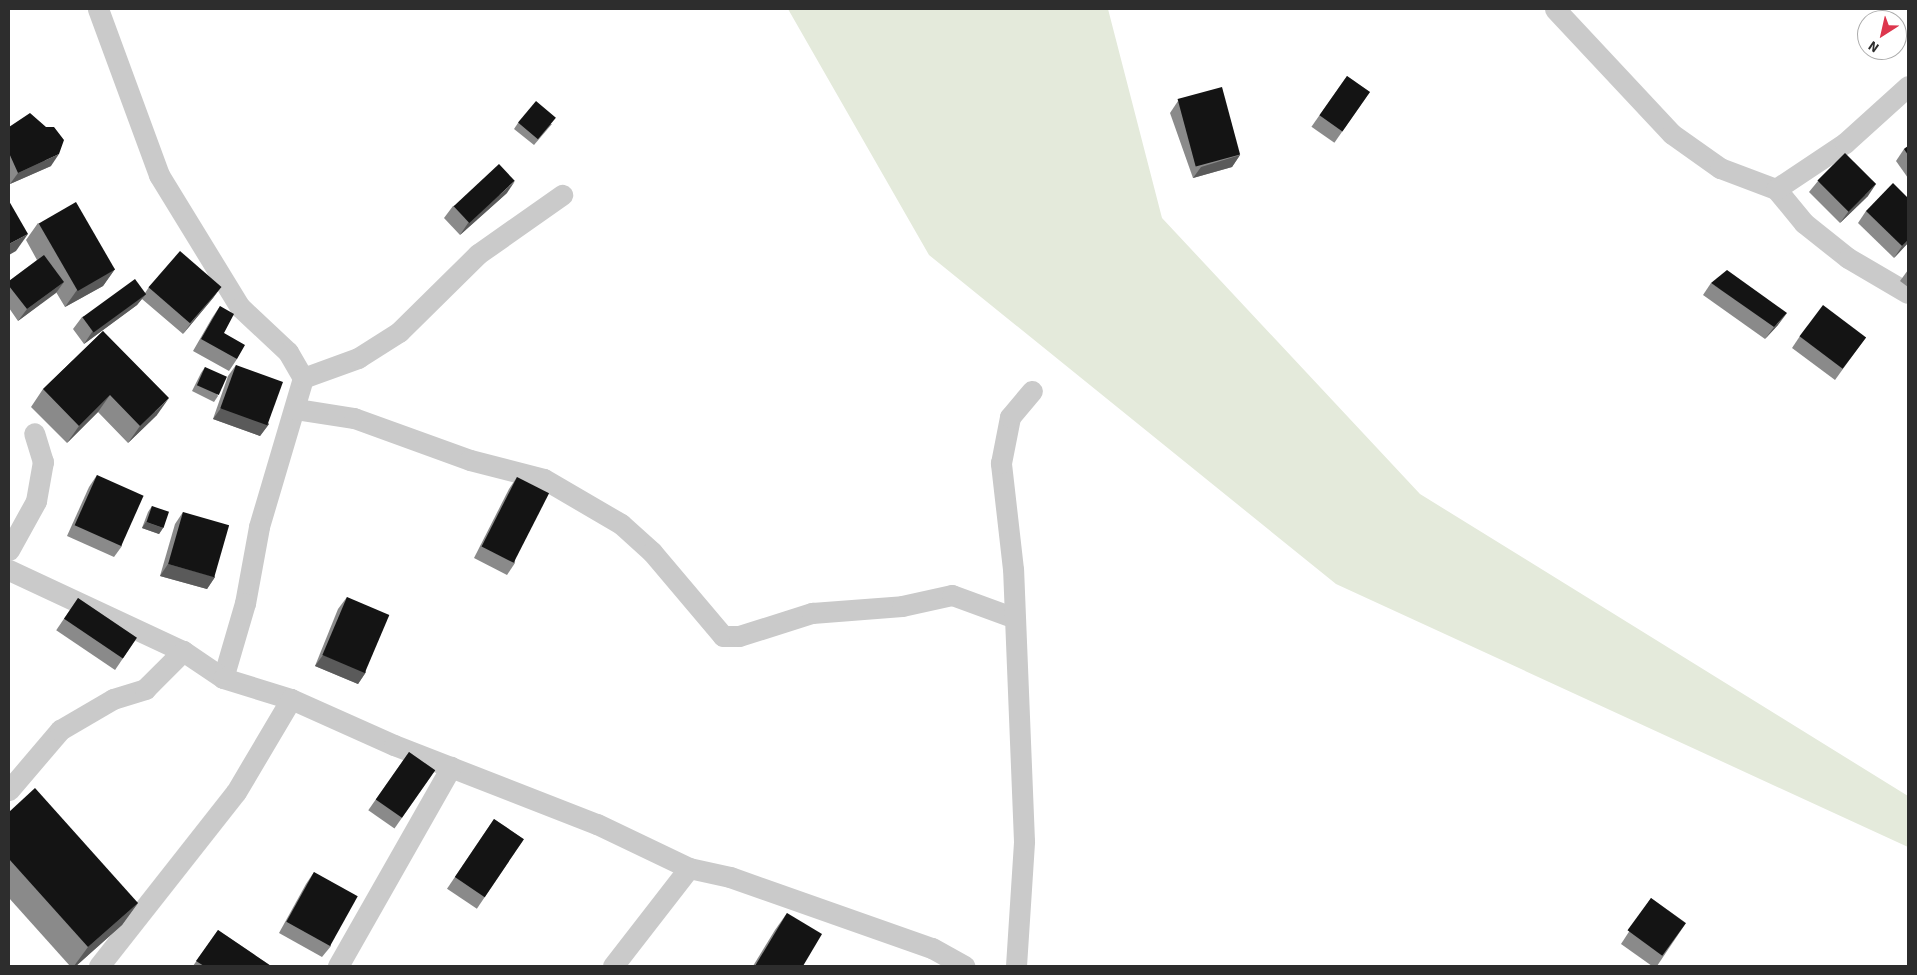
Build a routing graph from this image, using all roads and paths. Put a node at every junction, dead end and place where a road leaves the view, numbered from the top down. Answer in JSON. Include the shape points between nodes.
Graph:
{"nodes":[{"id":1,"x":98,"y":9,"type":"edge"},
{"id":2,"x":1555,"y":9,"type":"edge"},
{"id":3,"x":1908,"y":86,"type":"edge"},
{"id":4,"x":1776,"y":189,"type":"junction"},
{"id":5,"x":562,"y":195,"type":"dead end"},
{"id":6,"x":1908,"y":293,"type":"edge"},
{"id":7,"x":303,"y":378,"type":"junction"},
{"id":8,"x":1032,"y":391,"type":"dead end"},
{"id":9,"x":296,"y":408,"type":"junction"},
{"id":10,"x":34,"y":433,"type":"dead end"},
{"id":11,"x":9,"y":550,"type":"edge"},
{"id":12,"x":9,"y":570,"type":"edge"},
{"id":13,"x":1012,"y":617,"type":"junction"},
{"id":14,"x":183,"y":651,"type":"junction"},
{"id":15,"x":223,"y":678,"type":"junction"},
{"id":16,"x":291,"y":699,"type":"junction"},
{"id":17,"x":451,"y":767,"type":"junction"},
{"id":18,"x":9,"y":790,"type":"edge"},
{"id":19,"x":689,"y":868,"type":"junction"},
{"id":20,"x":99,"y":966,"type":"edge"},
{"id":21,"x":338,"y":966,"type":"edge"},
{"id":22,"x":613,"y":966,"type":"edge"},
{"id":23,"x":964,"y":966,"type":"edge"},
{"id":24,"x":1016,"y":966,"type":"edge"}],
"edges":[{"from":1,"to":7,"type":"street","via":[[159,175],[240,308],[288,352]]},
{"from":2,"to":4,"type":"street","via":[[1672,134],[1720,168]]},
{"from":3,"to":4,"type":"street","via":[[1845,143]]},
{"from":4,"to":6,"type":"street","via":[[1804,223],[1848,258]]},
{"from":5,"to":7,"type":"street","via":[[478,254],[399,332],[358,358]]},
{"from":7,"to":9,"type":"street"},
{"from":8,"to":13,"type":"street","via":[[1010,417],[1002,447]]},
{"from":9,"to":13,"type":"street","via":[[354,418],[470,460],[544,479],[621,524],[652,552],[723,636],[738,636],[812,613],[902,606],[952,595]]},
{"from":9,"to":15,"type":"street","via":[[258,527],[245,603]]},
{"from":10,"to":11,"type":"street","via":[[43,462],[36,501]]},
{"from":12,"to":14,"type":"street"},
{"from":13,"to":24,"type":"street","via":[[1024,841]]},
{"from":14,"to":15,"type":"street"},
{"from":14,"to":18,"type":"street","via":[[144,689],[113,699],[60,730]]},
{"from":15,"to":16,"type":"street"},
{"from":16,"to":17,"type":"street"},
{"from":16,"to":20,"type":"street","via":[[236,792]]},
{"from":17,"to":19,"type":"street","via":[[597,824]]},
{"from":17,"to":21,"type":"street"},
{"from":19,"to":22,"type":"street"},
{"from":19,"to":23,"type":"street","via":[[730,878],[932,948]]}]}
